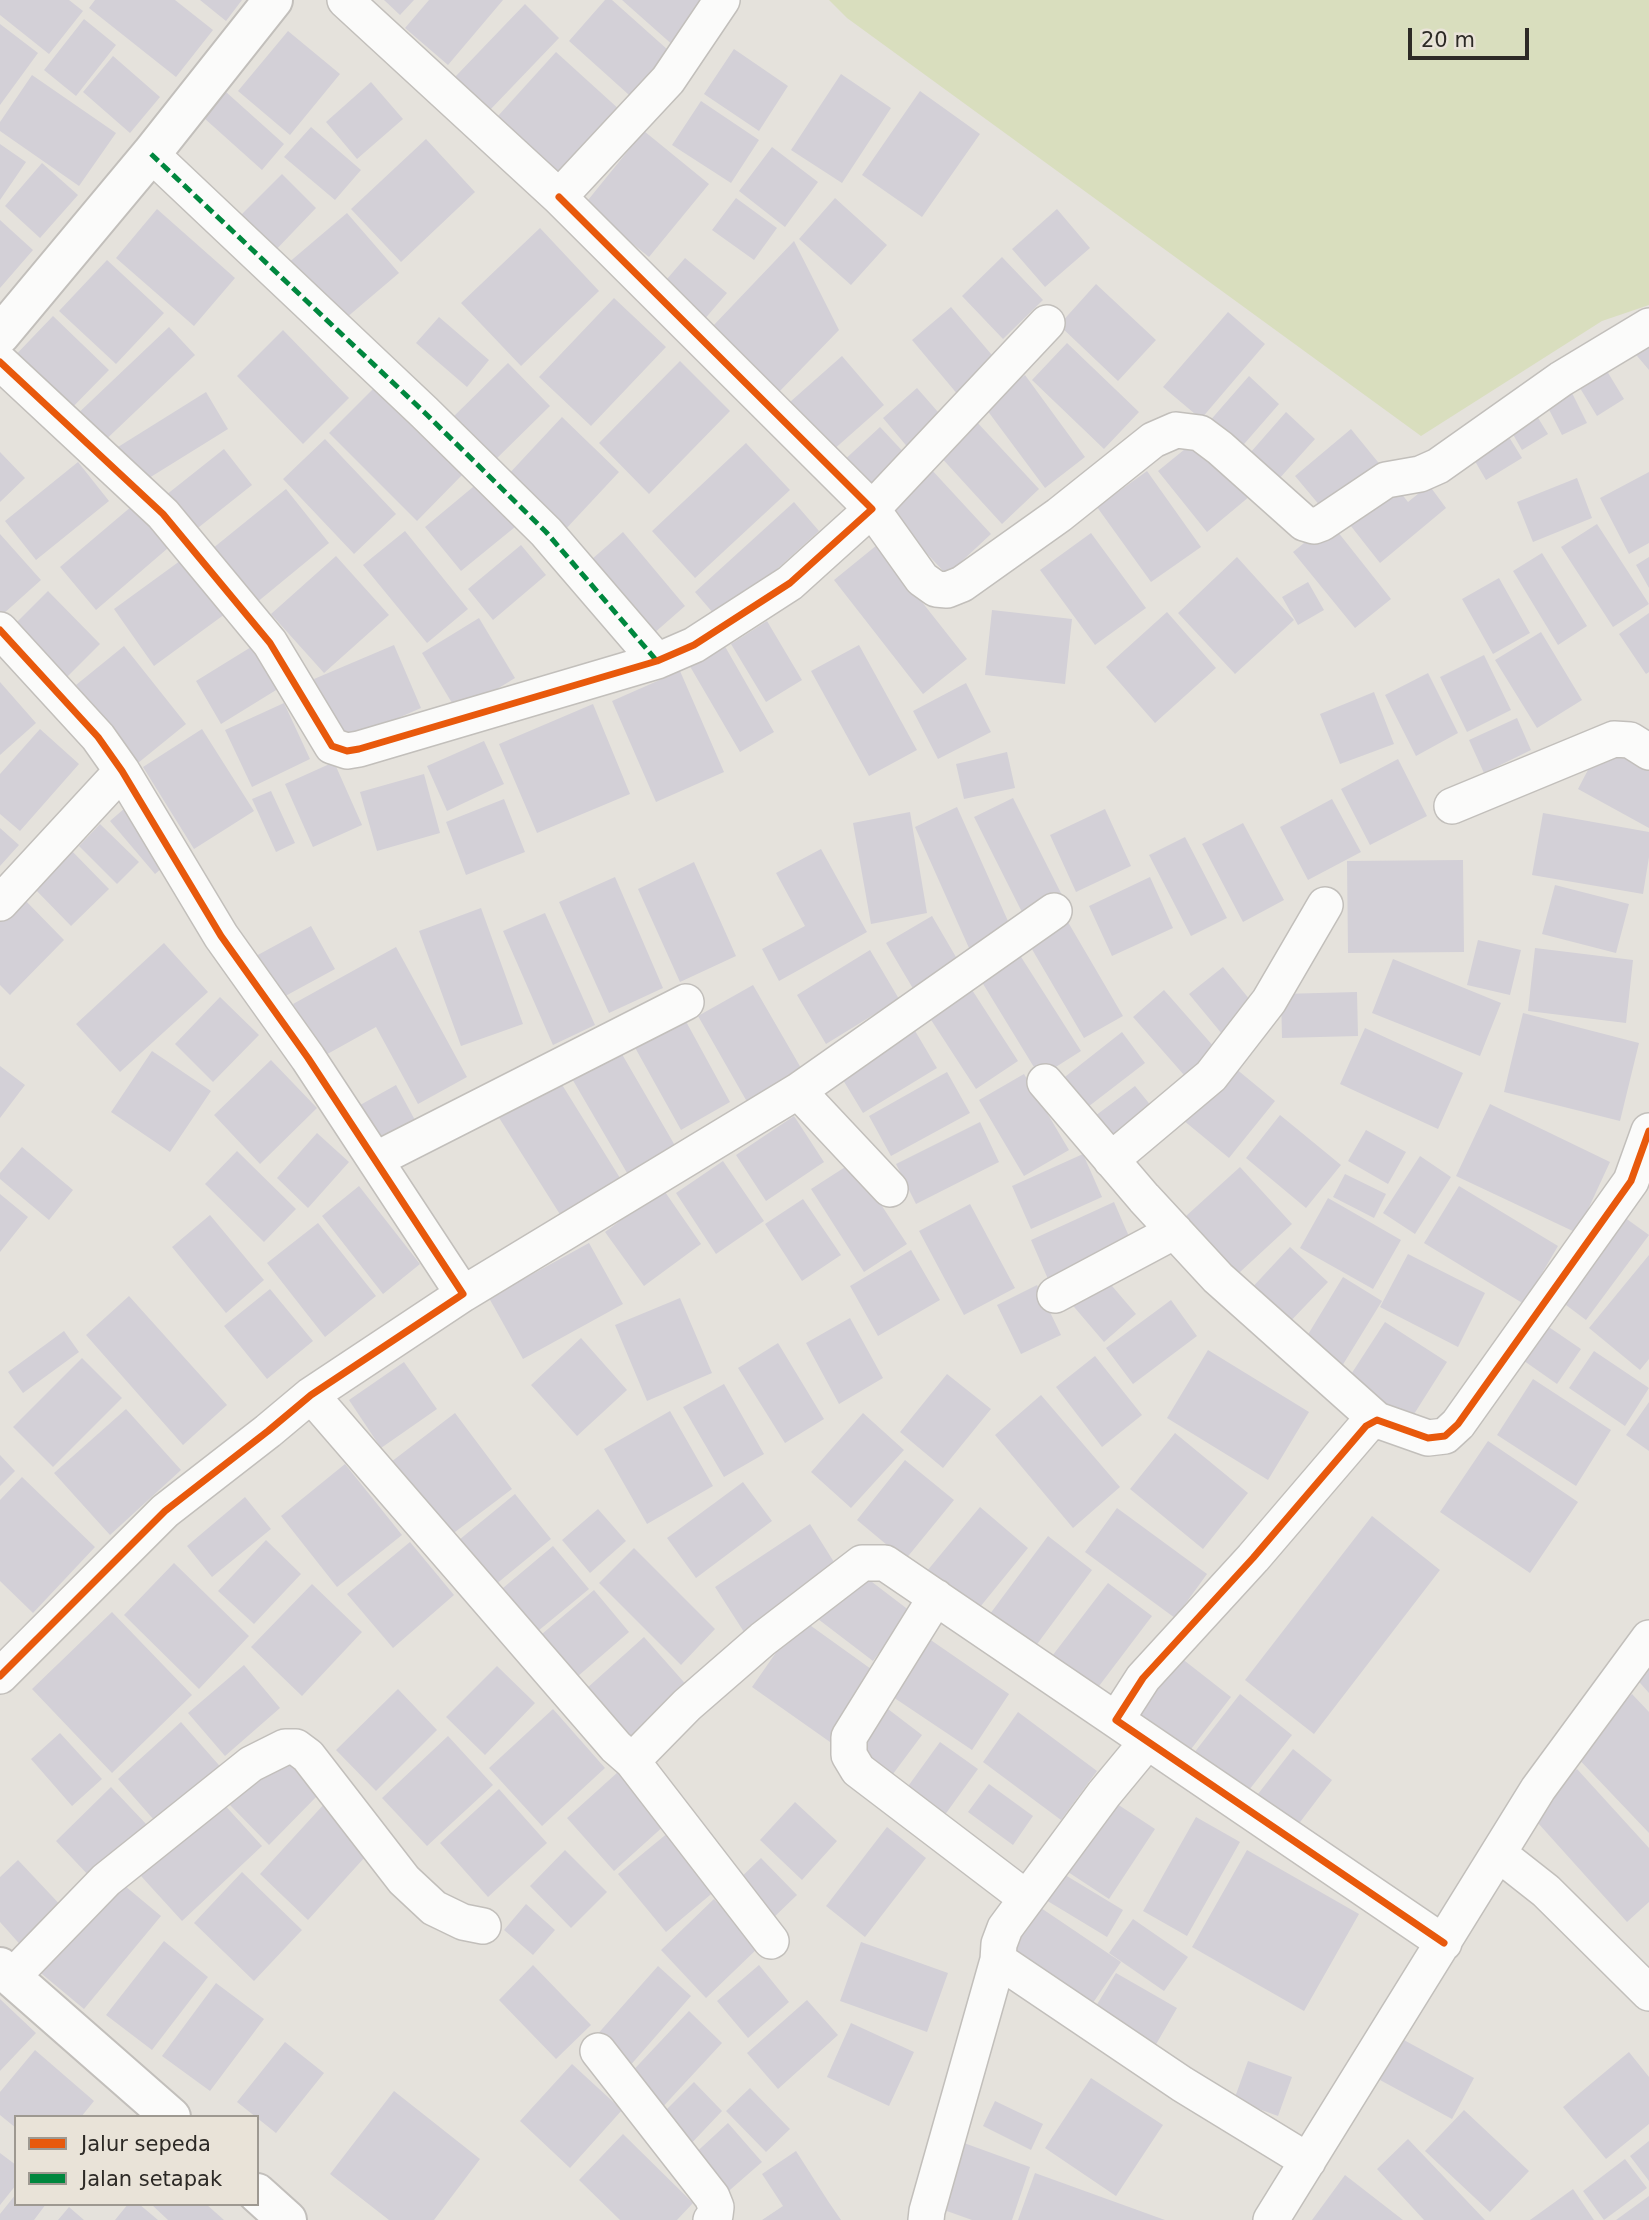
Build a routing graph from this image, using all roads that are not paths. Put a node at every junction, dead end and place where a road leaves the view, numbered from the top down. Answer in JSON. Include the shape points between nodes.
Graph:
{"nodes":[{"id":1,"x":273,"y":0,"type":"edge"},
{"id":2,"x":345,"y":0,"type":"edge"},
{"id":3,"x":721,"y":1,"type":"edge"},
{"id":4,"x":151,"y":154,"type":"junction"},
{"id":5,"x":559,"y":197,"type":"junction"},
{"id":6,"x":1047,"y":323,"type":"dead end"},
{"id":7,"x":1649,"y":326,"type":"edge"},
{"id":8,"x":0,"y":335,"type":"edge"},
{"id":9,"x":0,"y":362,"type":"edge"},
{"id":10,"x":872,"y":509,"type":"junction"},
{"id":11,"x":0,"y":631,"type":"edge"},
{"id":12,"x":657,"y":661,"type":"junction"},
{"id":13,"x":1649,"y":752,"type":"edge"},
{"id":14,"x":122,"y":771,"type":"junction"},
{"id":15,"x":1452,"y":806,"type":"dead end"},
{"id":16,"x":0,"y":903,"type":"edge"},
{"id":17,"x":1325,"y":905,"type":"dead end"},
{"id":18,"x":1054,"y":911,"type":"dead end"},
{"id":19,"x":686,"y":1002,"type":"dead end"},
{"id":20,"x":1045,"y":1082,"type":"dead end"},
{"id":21,"x":798,"y":1091,"type":"junction"},
{"id":22,"x":1649,"y":1131,"type":"edge"},
{"id":23,"x":376,"y":1160,"type":"junction"},
{"id":24,"x":1111,"y":1160,"type":"junction"},
{"id":25,"x":890,"y":1189,"type":"dead end"},
{"id":26,"x":1175,"y":1231,"type":"junction"},
{"id":27,"x":463,"y":1294,"type":"junction"},
{"id":28,"x":1055,"y":1295,"type":"dead end"},
{"id":29,"x":311,"y":1395,"type":"junction"},
{"id":30,"x":1377,"y":1420,"type":"junction"},
{"id":31,"x":936,"y":1597,"type":"junction"},
{"id":32,"x":1649,"y":1639,"type":"edge"},
{"id":33,"x":0,"y":1676,"type":"edge"},
{"id":34,"x":1116,"y":1720,"type":"junction"},
{"id":35,"x":1147,"y":1742,"type":"junction"},
{"id":36,"x":632,"y":1761,"type":"junction"},
{"id":37,"x":1499,"y":1854,"type":"junction"},
{"id":38,"x":1026,"y":1898,"type":"junction"},
{"id":39,"x":483,"y":1926,"type":"dead end"},
{"id":40,"x":771,"y":1941,"type":"dead end"},
{"id":41,"x":1444,"y":1943,"type":"junction"},
{"id":42,"x":998,"y":1960,"type":"junction"},
{"id":43,"x":6,"y":1972,"type":"edge"},
{"id":44,"x":1649,"y":1993,"type":"edge"},
{"id":45,"x":598,"y":2051,"type":"dead end"},
{"id":46,"x":169,"y":2115,"type":"edge"},
{"id":47,"x":1308,"y":2161,"type":"junction"},
{"id":48,"x":259,"y":2195,"type":"edge"},
{"id":49,"x":287,"y":2220,"type":"edge"},
{"id":50,"x":711,"y":2220,"type":"edge"},
{"id":51,"x":926,"y":2220,"type":"edge"},
{"id":52,"x":1271,"y":2220,"type":"edge"}],
"edges":[{"from":1,"to":4,"type":"street"},
{"from":2,"to":5,"type":"street"},
{"from":3,"to":5,"type":"street","via":[[668,80]]},
{"from":4,"to":8,"type":"street"},
{"from":4,"to":12,"type":"street","via":[[546,532]]},
{"from":5,"to":10,"type":"street"},
{"from":6,"to":10,"type":"street"},
{"from":7,"to":10,"type":"street","via":[[1560,379],[1438,466],[1390,479],[1314,526],[1304,523],[1200,433],[1184,429],[1153,440],[1059,515],[947,590],[936,589],[922,579]]},
{"from":9,"to":12,"type":"street","via":[[163,514],[270,643],[332,746],[359,749]]},
{"from":10,"to":12,"type":"street","via":[[790,583],[694,645]]},
{"from":11,"to":14,"type":"street","via":[[98,737]]},
{"from":13,"to":15,"type":"street","via":[[1630,740],[1615,738]]},
{"from":14,"to":16,"type":"street"},
{"from":14,"to":23,"type":"street","via":[[221,936]]},
{"from":17,"to":24,"type":"street","via":[[1269,1001],[1211,1076]]},
{"from":18,"to":21,"type":"street"},
{"from":19,"to":23,"type":"street"},
{"from":20,"to":24,"type":"street"},
{"from":21,"to":25,"type":"street"},
{"from":21,"to":27,"type":"street"},
{"from":22,"to":30,"type":"street","via":[[1631,1181],[1458,1424],[1445,1436],[1429,1438]]},
{"from":23,"to":27,"type":"street"},
{"from":24,"to":26,"type":"street"},
{"from":26,"to":28,"type":"street"},
{"from":26,"to":30,"type":"street","via":[[1218,1278]]},
{"from":27,"to":29,"type":"street"},
{"from":29,"to":33,"type":"street","via":[[165,1511]]},
{"from":29,"to":36,"type":"street"},
{"from":30,"to":34,"type":"street","via":[[1366,1426],[1143,1678]]},
{"from":31,"to":34,"type":"street"},
{"from":31,"to":36,"type":"street","via":[[885,1563],[862,1563],[744,1655]]},
{"from":31,"to":38,"type":"street","via":[[849,1737],[849,1755],[858,1770]]},
{"from":32,"to":37,"type":"street","via":[[1538,1789]]},
{"from":34,"to":35,"type":"street"},
{"from":35,"to":38,"type":"street"},
{"from":35,"to":41,"type":"street"},
{"from":36,"to":40,"type":"street"},
{"from":37,"to":41,"type":"street"},
{"from":37,"to":44,"type":"street","via":[[1546,1891]]},
{"from":38,"to":42,"type":"street","via":[[1005,1928]]},
{"from":39,"to":43,"type":"street","via":[[434,1908],[404,1880],[308,1756],[296,1747],[285,1747],[251,1764],[106,1880]]},
{"from":41,"to":47,"type":"street"},
{"from":42,"to":47,"type":"street","via":[[1182,2084]]},
{"from":42,"to":51,"type":"street"},
{"from":43,"to":46,"type":"street"},
{"from":45,"to":50,"type":"street","via":[[712,2197],[716,2207]]},
{"from":47,"to":52,"type":"street"},
{"from":48,"to":49,"type":"street"}]}
